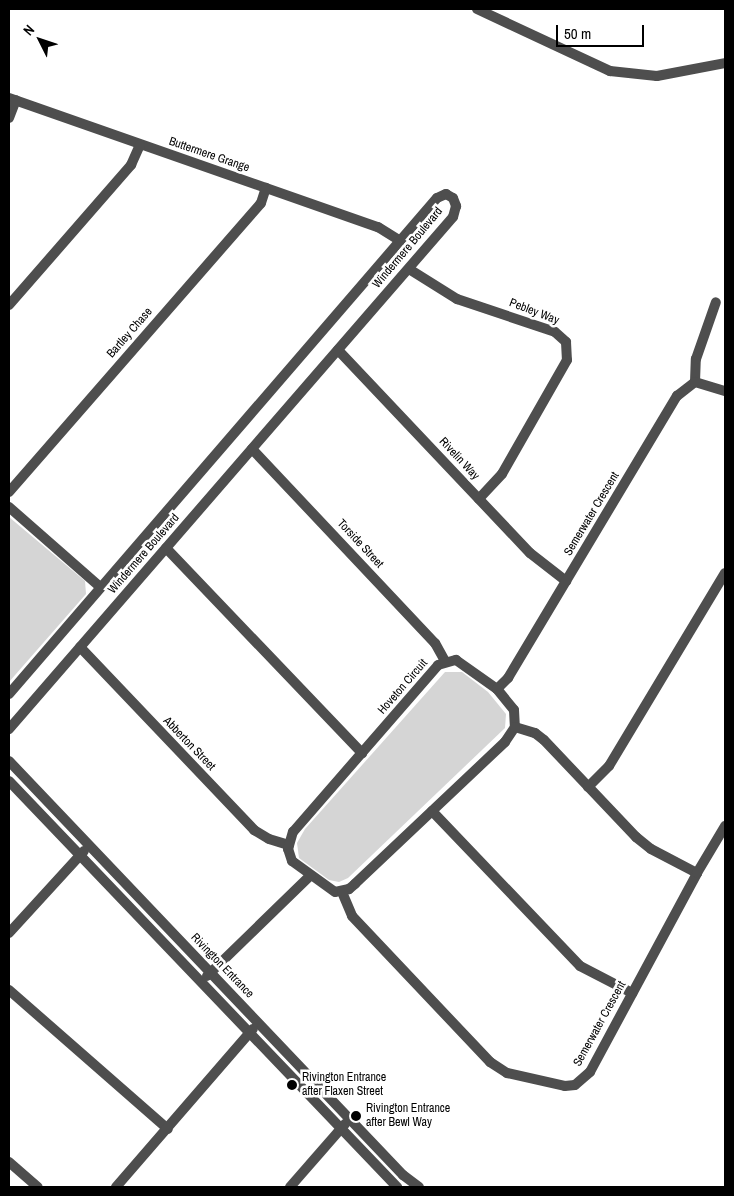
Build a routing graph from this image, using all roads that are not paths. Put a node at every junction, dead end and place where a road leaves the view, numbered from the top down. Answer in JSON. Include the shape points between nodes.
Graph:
{"nodes":[{"id":1,"x":477,"y":9,"type":"edge"},
{"id":2,"x":725,"y":63,"type":"edge"},
{"id":3,"x":12,"y":99,"type":"edge"},
{"id":4,"x":9,"y":118,"type":"edge"},
{"id":5,"x":140,"y":145,"type":"junction"},
{"id":6,"x":266,"y":188,"type":"junction"},
{"id":7,"x":400,"y":240,"type":"junction"},
{"id":8,"x":408,"y":268,"type":"junction"},
{"id":9,"x":716,"y":302,"type":"dead end"},
{"id":10,"x":9,"y":304,"type":"edge"},
{"id":11,"x":338,"y":350,"type":"junction"},
{"id":12,"x":694,"y":382,"type":"junction"},
{"id":13,"x":725,"y":391,"type":"edge"},
{"id":14,"x":252,"y":450,"type":"junction"},
{"id":15,"x":9,"y":492,"type":"edge"},
{"id":16,"x":479,"y":499,"type":"junction"},
{"id":17,"x":9,"y":507,"type":"edge"},
{"id":18,"x":166,"y":548,"type":"junction"},
{"id":19,"x":725,"y":573,"type":"edge"},
{"id":20,"x":566,"y":581,"type":"junction"},
{"id":21,"x":100,"y":586,"type":"junction"},
{"id":22,"x":80,"y":648,"type":"junction"},
{"id":23,"x":445,"y":661,"type":"junction"},
{"id":24,"x":497,"y":689,"type":"junction"},
{"id":25,"x":9,"y":694,"type":"edge"},
{"id":26,"x":515,"y":727,"type":"junction"},
{"id":27,"x":9,"y":729,"type":"edge"},
{"id":28,"x":362,"y":753,"type":"junction"},
{"id":29,"x":9,"y":761,"type":"edge"},
{"id":30,"x":9,"y":781,"type":"edge"},
{"id":31,"x":588,"y":787,"type":"junction"},
{"id":32,"x":432,"y":812,"type":"junction"},
{"id":33,"x":725,"y":826,"type":"edge"},
{"id":34,"x":289,"y":845,"type":"junction"},
{"id":35,"x":89,"y":846,"type":"junction"},
{"id":36,"x":80,"y":856,"type":"junction"},
{"id":37,"x":697,"y":873,"type":"junction"},
{"id":38,"x":310,"y":876,"type":"junction"},
{"id":39,"x":342,"y":892,"type":"junction"},
{"id":40,"x":9,"y":933,"type":"edge"},
{"id":41,"x":211,"y":973,"type":"junction"},
{"id":42,"x":201,"y":982,"type":"junction"},
{"id":43,"x":9,"y":990,"type":"edge"},
{"id":44,"x":632,"y":993,"type":"junction"},
{"id":45,"x":259,"y":1023,"type":"junction"},
{"id":46,"x":250,"y":1034,"type":"junction"},
{"id":47,"x":349,"y":1119,"type":"junction"},
{"id":48,"x":168,"y":1129,"type":"junction"},
{"id":49,"x":341,"y":1129,"type":"junction"},
{"id":50,"x":9,"y":1162,"type":"edge"},
{"id":51,"x":293,"y":1186,"type":"edge"},
{"id":52,"x":38,"y":1187,"type":"edge"},
{"id":53,"x":116,"y":1187,"type":"edge"},
{"id":54,"x":397,"y":1187,"type":"edge"},
{"id":55,"x":419,"y":1187,"type":"edge"}],
"edges":[{"from":1,"to":2,"type":"street","via":[[610,71],[657,76]]},
{"from":3,"to":4,"type":"street"},
{"from":3,"to":5,"type":"street","name":"Buttermere Grange"},
{"from":5,"to":6,"type":"street","name":"Buttermere Grange"},
{"from":5,"to":10,"type":"street","via":[[131,165]]},
{"from":6,"to":7,"type":"street","name":"Buttermere Grange","via":[[378,227]]},
{"from":6,"to":15,"type":"street","name":"Bartley Chase","via":[[261,202]]},
{"from":7,"to":8,"type":"street","name":"Windermere Boulevard","via":[[437,198],[446,194],[452,198],[456,206],[453,217]]},
{"from":7,"to":21,"type":"street","name":"Windermere Boulevard"},
{"from":8,"to":11,"type":"street","name":"Windermere Boulevard"},
{"from":8,"to":16,"type":"street","name":"Pebley Way","via":[[457,299],[555,332],[566,342],[567,360],[502,474]]},
{"from":9,"to":12,"type":"street","via":[[696,359]]},
{"from":11,"to":14,"type":"street","name":"Windermere Boulevard"},
{"from":11,"to":16,"type":"street","name":"Rivelin Way"},
{"from":12,"to":13,"type":"street"},
{"from":12,"to":20,"type":"street","name":"Semerwater Crescent","via":[[677,396]]},
{"from":14,"to":18,"type":"street","name":"Windermere Boulevard"},
{"from":14,"to":23,"type":"street","name":"Torside Street","via":[[435,643]]},
{"from":16,"to":20,"type":"street","name":"Rivelin Way","via":[[530,553]]},
{"from":17,"to":21,"type":"street"},
{"from":18,"to":22,"type":"street","name":"Windermere Boulevard"},
{"from":18,"to":28,"type":"street"},
{"from":19,"to":31,"type":"street","via":[[609,766]]},
{"from":20,"to":24,"type":"street","name":"Semerwater Crescent","via":[[508,678]]},
{"from":21,"to":25,"type":"street","name":"Windermere Boulevard"},
{"from":22,"to":27,"type":"street","name":"Windermere Boulevard"},
{"from":22,"to":34,"type":"street","name":"Abberton Street","via":[[254,830],[269,840]]},
{"from":23,"to":24,"type":"street","name":"Hoveton Circuit","via":[[456,660]]},
{"from":23,"to":28,"type":"street","name":"Hoveton Circuit"},
{"from":24,"to":26,"type":"street","name":"Hoveton Circuit","via":[[514,710]]},
{"from":26,"to":31,"type":"street","via":[[535,733],[544,740]]},
{"from":26,"to":32,"type":"street","via":[[505,742]]},
{"from":28,"to":34,"type":"street","name":"Hoveton Circuit","via":[[293,832]]},
{"from":29,"to":35,"type":"street","name":"Rivington Entrance"},
{"from":30,"to":36,"type":"street"},
{"from":31,"to":37,"type":"street","via":[[651,850]]},
{"from":32,"to":39,"type":"street","via":[[355,884]]},
{"from":32,"to":44,"type":"street","via":[[580,966]]},
{"from":33,"to":37,"type":"street","name":"Semerwater Crescent"},
{"from":34,"to":38,"type":"street","via":[[292,861]]},
{"from":35,"to":36,"type":"street"},
{"from":35,"to":41,"type":"street","name":"Rivington Entrance"},
{"from":36,"to":40,"type":"street"},
{"from":36,"to":42,"type":"street"},
{"from":37,"to":44,"type":"street","name":"Semerwater Crescent"},
{"from":38,"to":39,"type":"street","via":[[335,892]]},
{"from":38,"to":41,"type":"street"},
{"from":39,"to":44,"type":"street","name":"Semerwater Crescent","via":[[352,916],[490,1062],[507,1073],[565,1086],[575,1085],[590,1072]]},
{"from":41,"to":42,"type":"street"},
{"from":41,"to":45,"type":"street","name":"Rivington Entrance"},
{"from":42,"to":46,"type":"street"},
{"from":43,"to":48,"type":"street"},
{"from":45,"to":46,"type":"street"},
{"from":45,"to":47,"type":"street","name":"Rivington Entrance"},
{"from":46,"to":48,"type":"street"},
{"from":46,"to":49,"type":"street"},
{"from":47,"to":49,"type":"street"},
{"from":47,"to":55,"type":"street","name":"Rivington Entrance","via":[[403,1175]]},
{"from":48,"to":53,"type":"street"},
{"from":49,"to":51,"type":"street"},
{"from":49,"to":54,"type":"street"},
{"from":50,"to":52,"type":"street"}]}
